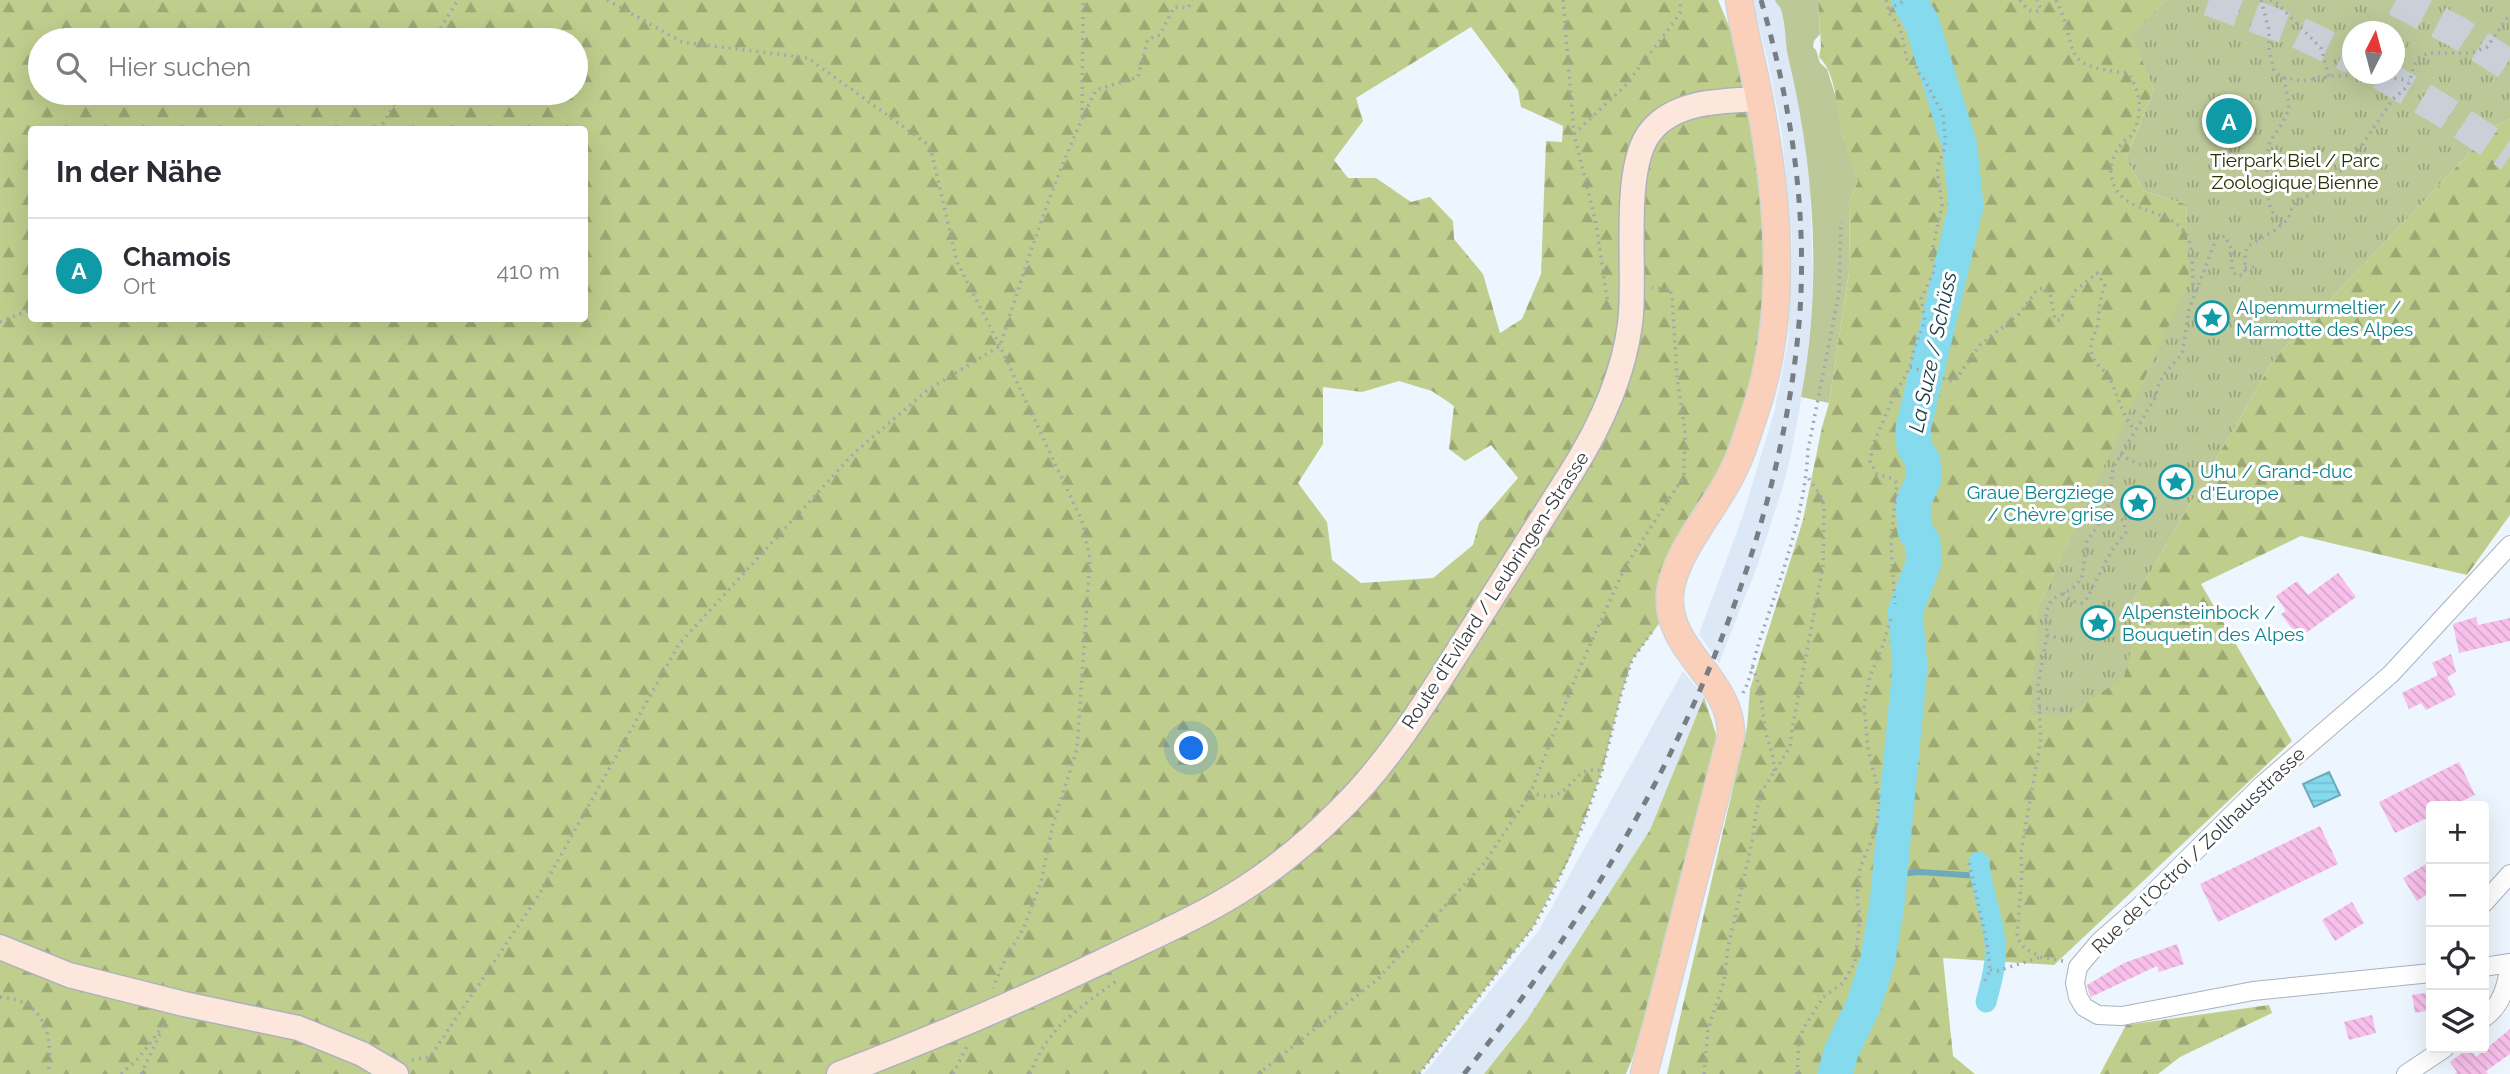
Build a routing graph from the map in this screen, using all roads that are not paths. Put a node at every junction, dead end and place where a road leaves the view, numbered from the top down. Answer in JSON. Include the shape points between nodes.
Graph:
{"nodes":[{"id":1,"x":1738,"y":3,"type":"edge"},
{"id":2,"x":1760,"y":99,"type":"junction"},
{"id":3,"x":2510,"y":545,"type":"edge"},
{"id":4,"x":2510,"y":874,"type":"edge"},
{"id":5,"x":2489,"y":897,"type":"edge"},
{"id":6,"x":0,"y":947,"type":"edge"},
{"id":7,"x":2510,"y":965,"type":"edge"},
{"id":8,"x":2489,"y":967,"type":"edge"},
{"id":9,"x":2426,"y":974,"type":"edge"},
{"id":10,"x":2489,"y":1014,"type":"edge"},
{"id":11,"x":2438,"y":1053,"type":"edge"},
{"id":12,"x":402,"y":1067,"type":"edge"},
{"id":13,"x":839,"y":1074,"type":"edge"},
{"id":14,"x":1644,"y":1074,"type":"edge"},
{"id":15,"x":2406,"y":1074,"type":"edge"}],
"edges":[{"from":1,"to":2,"type":"main road"},
{"from":2,"to":13,"type":"street","name":"Route d'Evilard / Leubringen-Strasse","via":[[1684,108],[1666,116],[1643,141],[1633,199],[1631,319],[1622,367],[1594,434],[1432,692],[1365,783],[1271,869],[1226,899],[981,1018]]},
{"from":2,"to":14,"type":"main road","via":[[1775,237],[1772,340],[1737,465],[1678,566],[1670,609],[1680,637],[1724,698],[1731,736]]},
{"from":3,"to":9,"type":"street","name":"Rue de l'Octroi / Zollhausstrasse","via":[[2391,674],[2261,786],[2100,941],[2078,968],[2075,983],[2084,1007],[2098,1015],[2122,1016],[2253,991]]},
{"from":4,"to":5,"type":"street"},
{"from":6,"to":12,"type":"street","via":[[69,975],[298,1028]]},
{"from":7,"to":8,"type":"street"},
{"from":7,"to":10,"type":"street","via":[[2505,991]]},
{"from":11,"to":15,"type":"street"}]}
